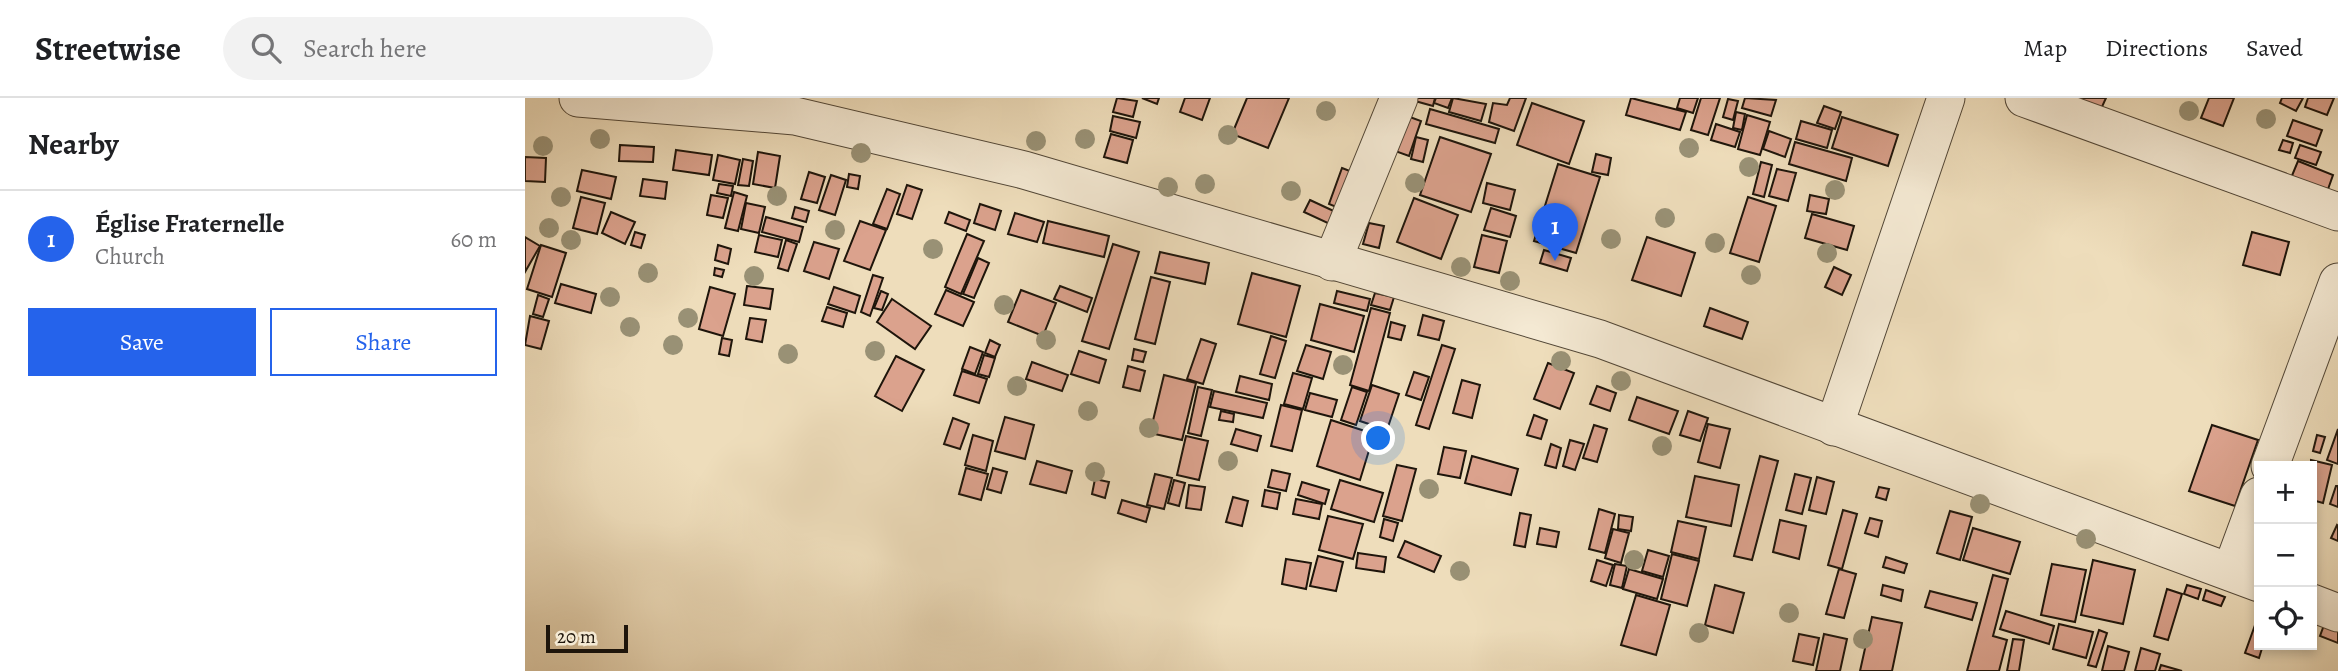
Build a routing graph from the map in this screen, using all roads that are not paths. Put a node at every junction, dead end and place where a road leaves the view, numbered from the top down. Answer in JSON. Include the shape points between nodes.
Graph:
{"nodes":[{"id":1,"x":578,"y":98,"type":"edge"},
{"id":2,"x":1399,"y":98,"type":"edge"},
{"id":3,"x":1946,"y":98,"type":"edge"},
{"id":4,"x":2024,"y":98,"type":"edge"},
{"id":5,"x":2338,"y":212,"type":"edge"},
{"id":6,"x":1332,"y":262,"type":"junction"},
{"id":7,"x":2338,"y":282,"type":"edge"},
{"id":8,"x":1834,"y":427,"type":"junction"},
{"id":9,"x":2272,"y":461,"type":"edge"},
{"id":10,"x":2254,"y":524,"type":"edge"},
{"id":11,"x":2245,"y":577,"type":"edge"},
{"id":12,"x":2317,"y":605,"type":"edge"},
{"id":13,"x":2338,"y":613,"type":"edge"}],
"edges":[{"from":1,"to":6,"type":"street","via":[[795,116],[1024,170]]},
{"from":2,"to":6,"type":"street"},
{"from":3,"to":8,"type":"street"},
{"from":4,"to":5,"type":"street"},
{"from":6,"to":8,"type":"street","via":[[1600,339]]},
{"from":7,"to":9,"type":"street"},
{"from":8,"to":11,"type":"street"},
{"from":10,"to":11,"type":"street"},
{"from":12,"to":13,"type":"street"}]}
